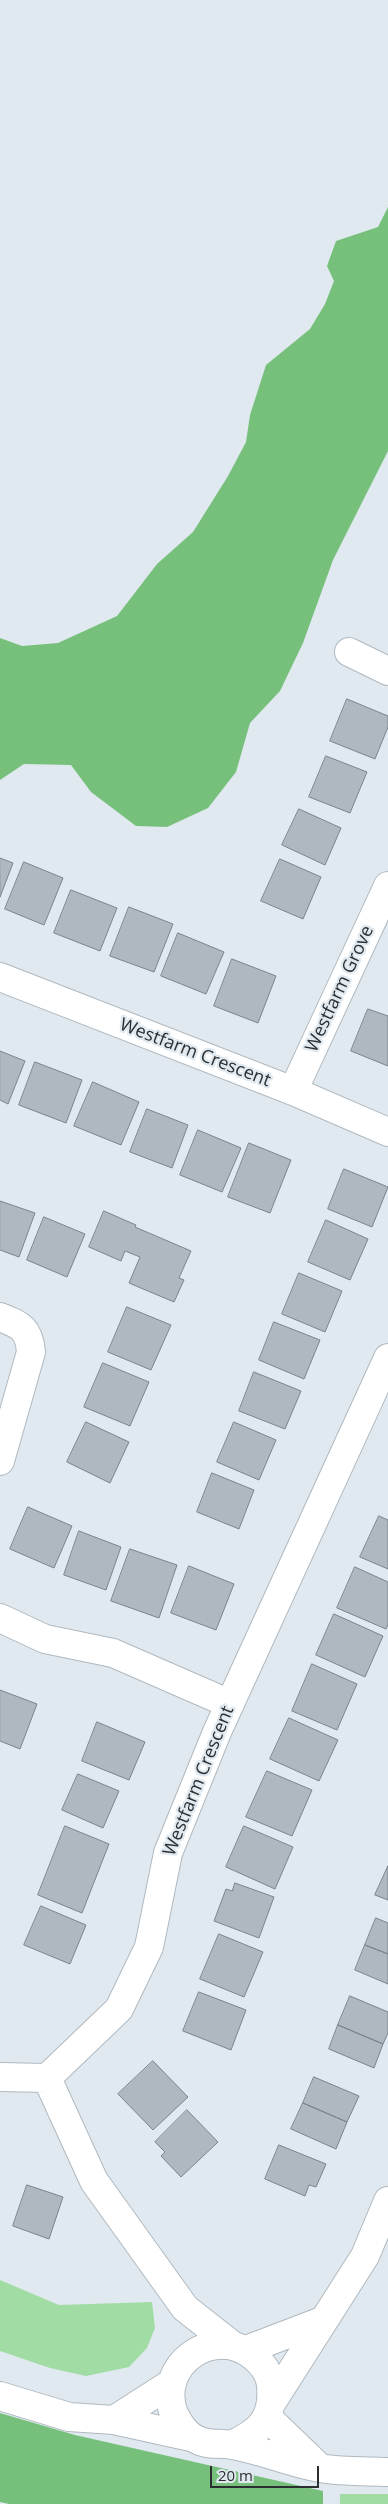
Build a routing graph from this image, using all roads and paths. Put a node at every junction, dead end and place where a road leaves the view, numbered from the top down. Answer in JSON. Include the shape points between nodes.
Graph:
{"nodes":[{"id":1,"x":349,"y":652,"type":"dead end"},
{"id":2,"x":388,"y":671,"type":"edge"},
{"id":3,"x":388,"y":886,"type":"edge"},
{"id":4,"x":0,"y":977,"type":"edge"},
{"id":5,"x":293,"y":1091,"type":"junction"},
{"id":6,"x":388,"y":1132,"type":"edge"},
{"id":7,"x":0,"y":1317,"type":"edge"},
{"id":8,"x":388,"y":1358,"type":"edge"},
{"id":9,"x":0,"y":1461,"type":"edge"},
{"id":10,"x":0,"y":1618,"type":"edge"},
{"id":11,"x":230,"y":1704,"type":"junction"},
{"id":12,"x":0,"y":2077,"type":"edge"},
{"id":13,"x":47,"y":2078,"type":"junction"},
{"id":14,"x":388,"y":2201,"type":"edge"},
{"id":15,"x":184,"y":2308,"type":"junction"},
{"id":16,"x":322,"y":2321,"type":"junction"},
{"id":17,"x":239,"y":2347,"type":"junction"},
{"id":18,"x":187,"y":2356,"type":"junction"},
{"id":19,"x":170,"y":2384,"type":"junction"},
{"id":20,"x":0,"y":2396,"type":"edge"},
{"id":21,"x":270,"y":2409,"type":"junction"},
{"id":22,"x":114,"y":2420,"type":"junction"},
{"id":23,"x":191,"y":2437,"type":"junction"},
{"id":24,"x":231,"y":2445,"type":"junction"},
{"id":25,"x":320,"y":2468,"type":"junction"},
{"id":26,"x":388,"y":2472,"type":"edge"}],
"edges":[{"from":1,"to":2,"type":"street"},
{"from":3,"to":5,"type":"street","name":"Westfarm Grove"},
{"from":4,"to":5,"type":"street","name":"Westfarm Crescent"},
{"from":5,"to":6,"type":"street","name":"Westfarm Crescent"},
{"from":7,"to":9,"type":"street","via":[[18,1324],[30,1337],[32,1352]]},
{"from":8,"to":11,"type":"street","name":"Westfarm Crescent"},
{"from":10,"to":11,"type":"street","via":[[45,1639],[113,1653]]},
{"from":11,"to":13,"type":"street","name":"Westfarm Crescent","via":[[168,1853],[149,1947],[119,2009]]},
{"from":12,"to":13,"type":"street"},
{"from":13,"to":15,"type":"street","via":[[94,2181]]},
{"from":14,"to":16,"type":"street","via":[[366,2256]]},
{"from":15,"to":17,"type":"street"},
{"from":15,"to":18,"type":"street"},
{"from":16,"to":17,"type":"street"},
{"from":16,"to":21,"type":"street"},
{"from":17,"to":18,"type":"street","via":[[208,2345]]},
{"from":17,"to":21,"type":"street","via":[[262,2363],[271,2382]]},
{"from":18,"to":19,"type":"street"},
{"from":19,"to":22,"type":"street"},
{"from":19,"to":23,"type":"street","via":[[170,2404],[178,2422]]},
{"from":20,"to":22,"type":"street","via":[[69,2417]]},
{"from":21,"to":24,"type":"street","via":[[253,2435]]},
{"from":21,"to":25,"type":"street"},
{"from":22,"to":23,"type":"street"},
{"from":23,"to":24,"type":"street","via":[[210,2445]]},
{"from":24,"to":25,"type":"street"},
{"from":25,"to":26,"type":"street"}]}
